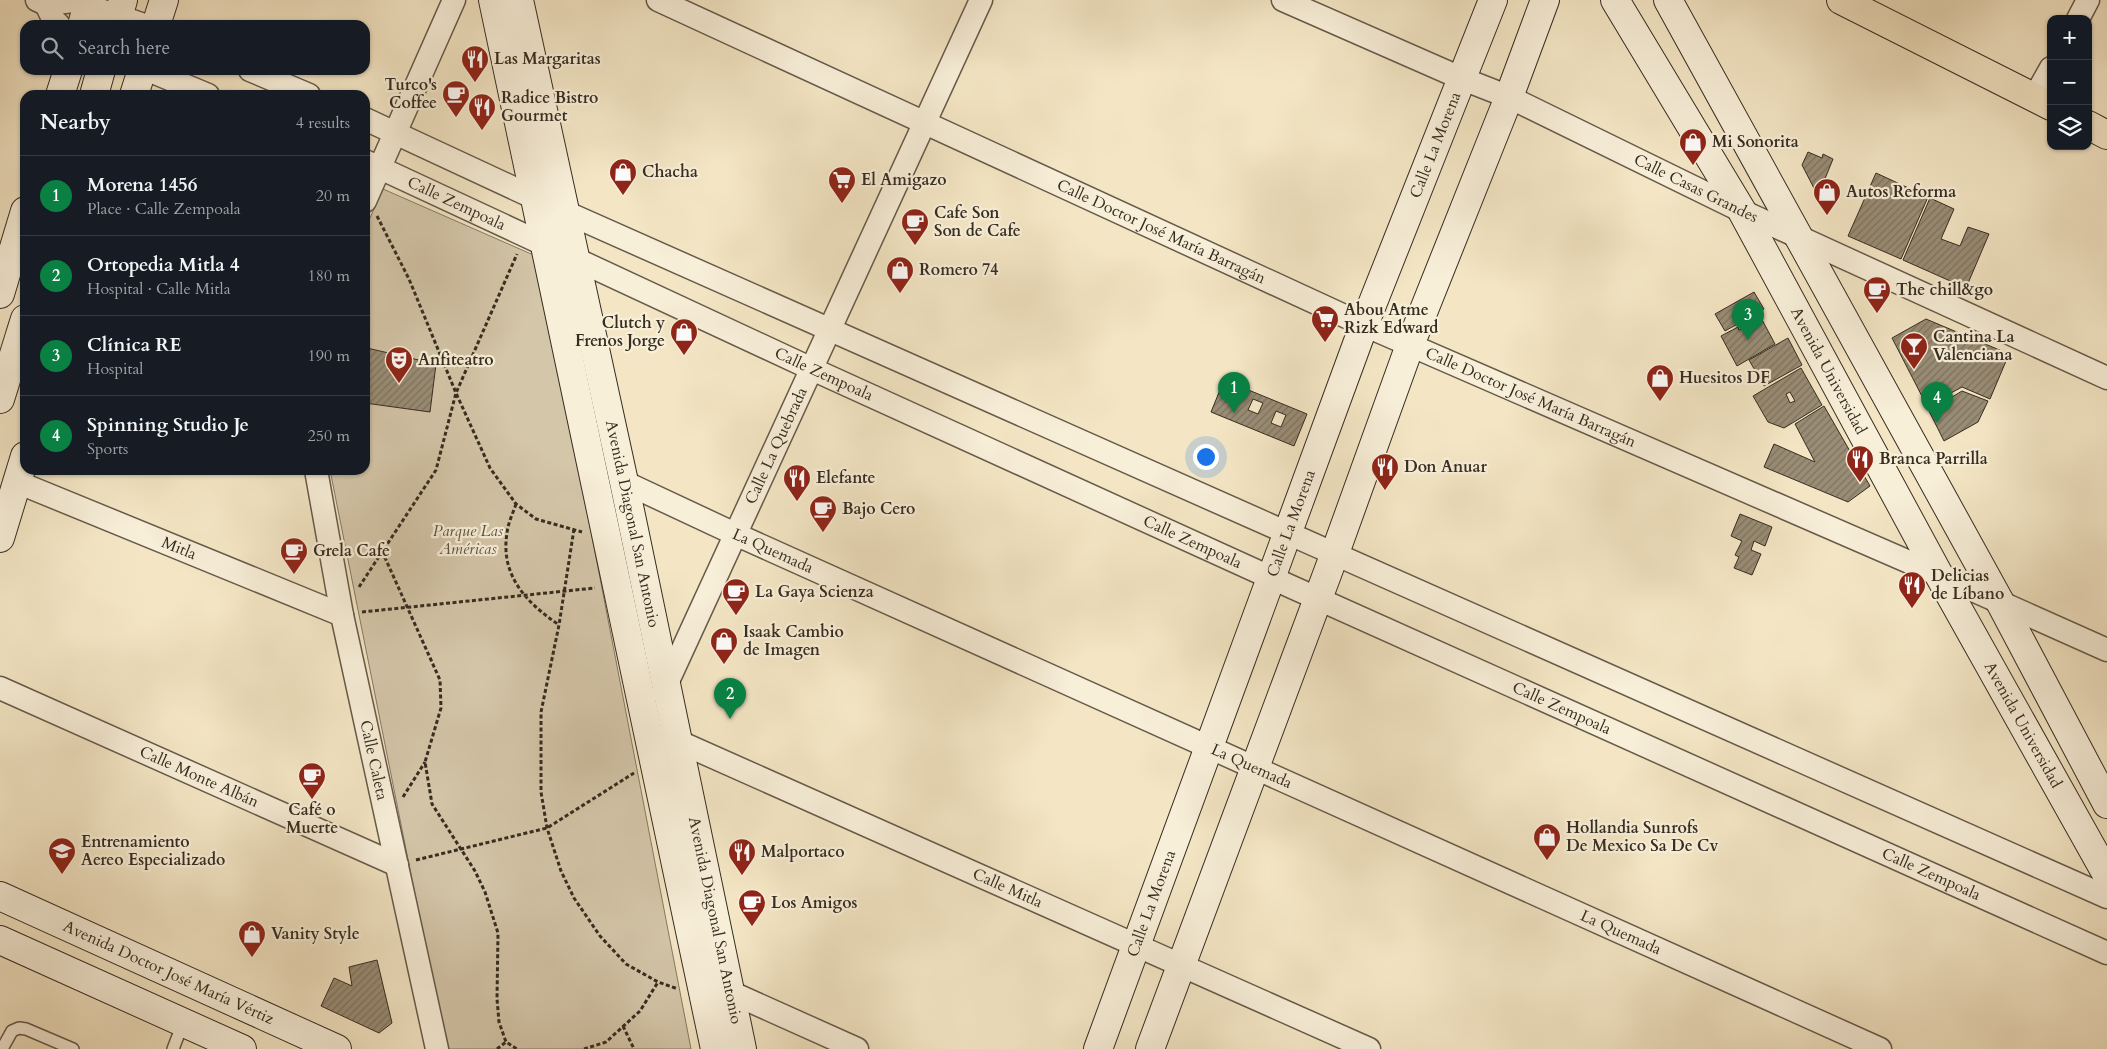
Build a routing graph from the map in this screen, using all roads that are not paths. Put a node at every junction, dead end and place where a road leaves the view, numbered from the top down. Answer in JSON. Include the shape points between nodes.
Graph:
{"nodes":[{"id":1,"x":164,"y":0,"type":"edge"},
{"id":2,"x":454,"y":0,"type":"edge"},
{"id":3,"x":493,"y":0,"type":"edge"},
{"id":4,"x":519,"y":0,"type":"edge"},
{"id":5,"x":658,"y":0,"type":"edge"},
{"id":6,"x":980,"y":0,"type":"edge"},
{"id":7,"x":1283,"y":0,"type":"edge"},
{"id":8,"x":1493,"y":0,"type":"edge"},
{"id":9,"x":1545,"y":0,"type":"edge"},
{"id":10,"x":1615,"y":0,"type":"edge"},
{"id":11,"x":1668,"y":0,"type":"edge"},
{"id":12,"x":1841,"y":0,"type":"edge"},
{"id":13,"x":2088,"y":0,"type":"edge"},
{"id":14,"x":42,"y":2,"type":"edge"},
{"id":15,"x":86,"y":10,"type":"edge"},
{"id":16,"x":119,"y":13,"type":"edge"},
{"id":17,"x":2080,"y":15,"type":"edge"},
{"id":18,"x":54,"y":20,"type":"edge"},
{"id":19,"x":134,"y":20,"type":"edge"},
{"id":20,"x":158,"y":20,"type":"edge"},
{"id":21,"x":66,"y":75,"type":"edge"},
{"id":22,"x":100,"y":75,"type":"edge"},
{"id":23,"x":140,"y":75,"type":"edge"},
{"id":24,"x":160,"y":75,"type":"edge"},
{"id":25,"x":262,"y":75,"type":"edge"},
{"id":26,"x":1463,"y":79,"type":"junction"},
{"id":27,"x":2047,"y":83,"type":"edge"},
{"id":28,"x":62,"y":90,"type":"edge"},
{"id":29,"x":96,"y":90,"type":"edge"},
{"id":30,"x":136,"y":90,"type":"edge"},
{"id":31,"x":196,"y":90,"type":"edge"},
{"id":32,"x":297,"y":90,"type":"edge"},
{"id":33,"x":1508,"y":97,"type":"junction"},
{"id":34,"x":2042,"y":102,"type":"edge"},
{"id":35,"x":370,"y":121,"type":"edge"},
{"id":36,"x":925,"y":123,"type":"junction"},
{"id":37,"x":2092,"y":127,"type":"edge"},
{"id":38,"x":396,"y":132,"type":"junction"},
{"id":39,"x":2107,"y":135,"type":"edge"},
{"id":40,"x":373,"y":164,"type":"edge"},
{"id":41,"x":370,"y":179,"type":"edge"},
{"id":42,"x":535,"y":198,"type":"junction"},
{"id":43,"x":1742,"y":211,"type":"junction"},
{"id":44,"x":565,"y":212,"type":"junction"},
{"id":45,"x":20,"y":228,"type":"edge"},
{"id":46,"x":1800,"y":238,"type":"junction"},
{"id":47,"x":535,"y":240,"type":"junction"},
{"id":48,"x":574,"y":259,"type":"junction"},
{"id":49,"x":0,"y":294,"type":"edge"},
{"id":50,"x":1364,"y":325,"type":"junction"},
{"id":51,"x":830,"y":330,"type":"junction"},
{"id":52,"x":20,"y":336,"type":"edge"},
{"id":53,"x":1410,"y":345,"type":"junction"},
{"id":54,"x":12,"y":362,"type":"edge"},
{"id":55,"x":812,"y":369,"type":"junction"},
{"id":56,"x":2107,"y":378,"type":"edge"},
{"id":57,"x":0,"y":399,"type":"edge"},
{"id":58,"x":20,"y":472,"type":"edge"},
{"id":59,"x":317,"y":475,"type":"edge"},
{"id":60,"x":17,"y":482,"type":"junction"},
{"id":61,"x":624,"y":482,"type":"junction"},
{"id":62,"x":1288,"y":532,"type":"junction"},
{"id":63,"x":735,"y":534,"type":"junction"},
{"id":64,"x":0,"y":538,"type":"edge"},
{"id":65,"x":1335,"y":553,"type":"junction"},
{"id":66,"x":1939,"y":575,"type":"junction"},
{"id":67,"x":1272,"y":578,"type":"junction"},
{"id":68,"x":1318,"y":598,"type":"junction"},
{"id":69,"x":2000,"y":602,"type":"junction"},
{"id":70,"x":342,"y":615,"type":"junction"},
{"id":71,"x":2107,"y":650,"type":"edge"},
{"id":72,"x":666,"y":686,"type":"junction"},
{"id":73,"x":0,"y":688,"type":"edge"},
{"id":74,"x":647,"y":727,"type":"junction"},
{"id":75,"x":676,"y":740,"type":"junction"},
{"id":76,"x":1209,"y":746,"type":"junction"},
{"id":77,"x":1254,"y":766,"type":"junction"},
{"id":78,"x":2107,"y":804,"type":"edge"},
{"id":79,"x":397,"y":865,"type":"junction"},
{"id":80,"x":2107,"y":875,"type":"edge"},
{"id":81,"x":0,"y":896,"type":"edge"},
{"id":82,"x":2107,"y":897,"type":"edge"},
{"id":83,"x":0,"y":940,"type":"edge"},
{"id":84,"x":1136,"y":945,"type":"junction"},
{"id":85,"x":2107,"y":953,"type":"edge"},
{"id":86,"x":1181,"y":965,"type":"junction"},
{"id":87,"x":717,"y":995,"type":"junction"},
{"id":88,"x":196,"y":1032,"type":"junction"},
{"id":89,"x":2,"y":1049,"type":"edge"},
{"id":90,"x":73,"y":1049,"type":"edge"},
{"id":91,"x":173,"y":1049,"type":"edge"},
{"id":92,"x":242,"y":1049,"type":"edge"},
{"id":93,"x":337,"y":1049,"type":"edge"},
{"id":94,"x":437,"y":1049,"type":"edge"},
{"id":95,"x":715,"y":1049,"type":"edge"},
{"id":96,"x":742,"y":1049,"type":"edge"},
{"id":97,"x":857,"y":1049,"type":"edge"},
{"id":98,"x":1098,"y":1049,"type":"edge"},
{"id":99,"x":1150,"y":1049,"type":"edge"},
{"id":100,"x":1369,"y":1049,"type":"edge"},
{"id":101,"x":1880,"y":1049,"type":"edge"}],
"edges":[{"from":1,"to":20,"type":"street"},
{"from":2,"to":38,"type":"street"},
{"from":3,"to":42,"type":"street","name":"Avenida Diagonal San Antonio"},
{"from":4,"to":44,"type":"street","name":"Avenida Diagonal San Antonio"},
{"from":5,"to":36,"type":"street","name":"Calle Doctor José María Barragán"},
{"from":6,"to":36,"type":"street","name":"Calle La Quebrada"},
{"from":7,"to":26,"type":"street","name":"Calle Casas Grandes"},
{"from":8,"to":26,"type":"street","name":"Calle La Morena"},
{"from":9,"to":33,"type":"street"},
{"from":10,"to":43,"type":"street","name":"Avenida Universidad"},
{"from":11,"to":46,"type":"street"},
{"from":12,"to":34,"type":"main road"},
{"from":13,"to":17,"type":"street"},
{"from":14,"to":15,"type":"street","via":[[74,2]]},
{"from":14,"to":18,"type":"street"},
{"from":15,"to":16,"type":"street"},
{"from":16,"to":19,"type":"street"},
{"from":21,"to":28,"type":"street"},
{"from":22,"to":29,"type":"street"},
{"from":23,"to":30,"type":"street"},
{"from":24,"to":31,"type":"street"},
{"from":25,"to":32,"type":"street"},
{"from":26,"to":33,"type":"street","name":"Calle Casas Grandes"},
{"from":26,"to":50,"type":"street","name":"Calle La Morena"},
{"from":27,"to":34,"type":"street"},
{"from":33,"to":43,"type":"street","name":"Calle Casas Grandes"},
{"from":33,"to":53,"type":"street"},
{"from":35,"to":38,"type":"street"},
{"from":36,"to":50,"type":"street","name":"Calle Doctor José María Barragán"},
{"from":36,"to":51,"type":"street","name":"Calle La Quebrada"},
{"from":37,"to":39,"type":"main road"},
{"from":38,"to":40,"type":"street"},
{"from":38,"to":42,"type":"street"},
{"from":40,"to":41,"type":"street"},
{"from":40,"to":47,"type":"street","name":"Calle Zempoala"},
{"from":42,"to":44,"type":"street"},
{"from":42,"to":47,"type":"street","name":"Avenida Diagonal San Antonio"},
{"from":43,"to":46,"type":"street","name":"Calle Casas Grandes"},
{"from":43,"to":66,"type":"street","name":"Avenida Universidad"},
{"from":44,"to":48,"type":"street","name":"Avenida Diagonal San Antonio"},
{"from":44,"to":51,"type":"street"},
{"from":45,"to":49,"type":"street"},
{"from":46,"to":56,"type":"street","name":"Calle Casas Grandes"},
{"from":46,"to":69,"type":"street"},
{"from":47,"to":48,"type":"street","name":"Calle Zempoala"},
{"from":47,"to":74,"type":"street","name":"Avenida Diagonal San Antonio","via":[[607,538]]},
{"from":48,"to":55,"type":"street","name":"Calle Zempoala"},
{"from":48,"to":61,"type":"street","name":"Avenida Diagonal San Antonio"},
{"from":50,"to":53,"type":"street","name":"Calle Doctor José María Barragán"},
{"from":50,"to":62,"type":"street","name":"Calle La Morena"},
{"from":51,"to":55,"type":"street","name":"Calle La Quebrada"},
{"from":51,"to":62,"type":"street"},
{"from":52,"to":54,"type":"street"},
{"from":53,"to":65,"type":"street"},
{"from":53,"to":66,"type":"street","name":"Calle Doctor José María Barragán"},
{"from":54,"to":57,"type":"street"},
{"from":55,"to":63,"type":"street","name":"Calle La Quebrada"},
{"from":55,"to":67,"type":"street","name":"Calle Zempoala"},
{"from":58,"to":60,"type":"street"},
{"from":59,"to":70,"type":"street","name":"Calle Caleta"},
{"from":60,"to":64,"type":"street"},
{"from":60,"to":70,"type":"street","name":"Mitla"},
{"from":61,"to":63,"type":"street","name":"La Quemada"},
{"from":61,"to":72,"type":"street","name":"Avenida Diagonal San Antonio"},
{"from":62,"to":65,"type":"street"},
{"from":62,"to":67,"type":"street","name":"Calle La Morena"},
{"from":63,"to":72,"type":"street","name":"Calle La Quebrada"},
{"from":63,"to":76,"type":"street","name":"La Quemada"},
{"from":65,"to":68,"type":"street"},
{"from":65,"to":82,"type":"street"},
{"from":66,"to":69,"type":"street","name":"Calle Doctor José María Barragán"},
{"from":66,"to":80,"type":"street","name":"Avenida Universidad"},
{"from":67,"to":68,"type":"street","name":"Calle Zempoala"},
{"from":67,"to":76,"type":"street","name":"Calle La Morena"},
{"from":68,"to":77,"type":"street"},
{"from":68,"to":85,"type":"street","name":"Calle Zempoala"},
{"from":69,"to":71,"type":"street","name":"Calle Doctor José María Barragán"},
{"from":69,"to":78,"type":"street"},
{"from":70,"to":79,"type":"street","name":"Calle Caleta"},
{"from":72,"to":74,"type":"street","name":"Calle La Quebrada"},
{"from":72,"to":75,"type":"street","name":"Avenida Diagonal San Antonio"},
{"from":73,"to":79,"type":"street","name":"Calle Monte Albán"},
{"from":74,"to":75,"type":"street","name":"Calle Mitla"},
{"from":74,"to":87,"type":"street","name":"Avenida Diagonal San Antonio"},
{"from":75,"to":84,"type":"street","name":"Calle Mitla"},
{"from":75,"to":87,"type":"street","name":"Avenida Diagonal San Antonio"},
{"from":76,"to":77,"type":"street","name":"La Quemada"},
{"from":76,"to":84,"type":"street","name":"Calle La Morena"},
{"from":77,"to":86,"type":"street"},
{"from":77,"to":101,"type":"street","name":"La Quemada"},
{"from":79,"to":94,"type":"street","name":"Calle Caleta"},
{"from":81,"to":93,"type":"street","name":"Avenida Doctor José María Vértiz"},
{"from":83,"to":88,"type":"street"},
{"from":84,"to":86,"type":"street","name":"Calle Mitla"},
{"from":84,"to":98,"type":"street","name":"Calle La Morena"},
{"from":86,"to":99,"type":"street"},
{"from":86,"to":100,"type":"street","name":"Calle Mitla"},
{"from":87,"to":95,"type":"street","name":"Avenida Diagonal San Antonio"},
{"from":87,"to":96,"type":"street","name":"Avenida Diagonal San Antonio"},
{"from":87,"to":97,"type":"street"},
{"from":88,"to":91,"type":"lane"},
{"from":88,"to":92,"type":"street"},
{"from":89,"to":90,"type":"lane","via":[[12,1031],[19,1028]]}]}
